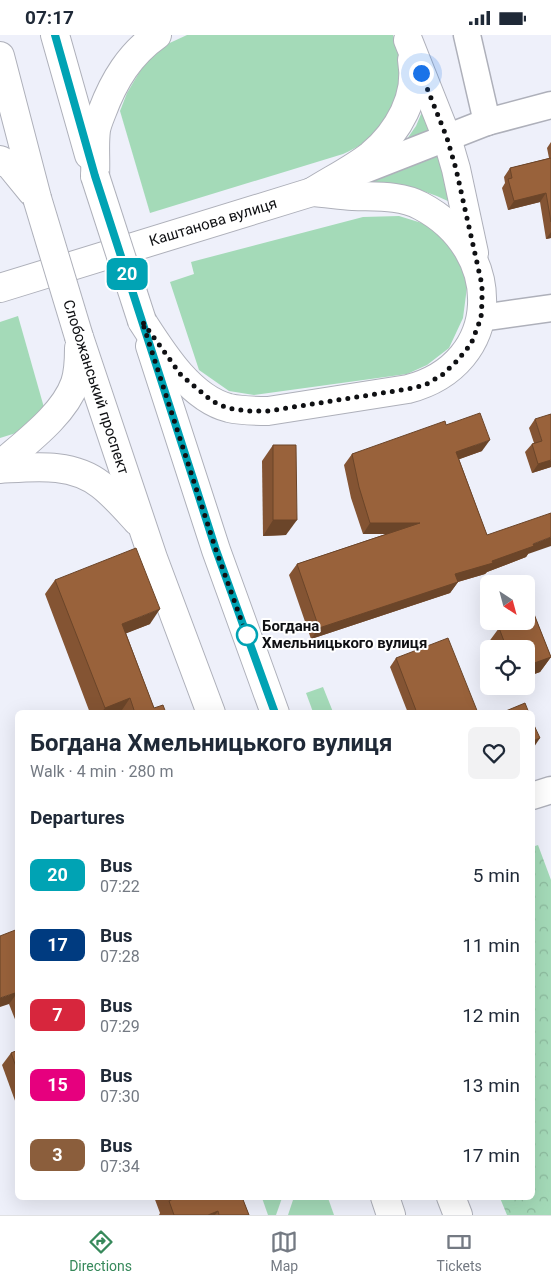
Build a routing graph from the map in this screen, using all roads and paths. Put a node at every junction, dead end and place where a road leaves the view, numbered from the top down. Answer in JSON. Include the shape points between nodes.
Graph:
{"nodes":[{"id":1,"x":55,"y":35,"type":"edge"},
{"id":2,"x":157,"y":35,"type":"edge"},
{"id":3,"x":467,"y":35,"type":"edge"},
{"id":4,"x":406,"y":38,"type":"edge"},
{"id":5,"x":0,"y":56,"type":"edge"},
{"id":6,"x":551,"y":105,"type":"edge"},
{"id":7,"x":487,"y":122,"type":"junction"},
{"id":8,"x":447,"y":138,"type":"junction"},
{"id":9,"x":0,"y":160,"type":"edge"},
{"id":10,"x":95,"y":176,"type":"junction"},
{"id":11,"x":312,"y":192,"type":"junction"},
{"id":12,"x":38,"y":198,"type":"junction"},
{"id":13,"x":476,"y":263,"type":"junction"},
{"id":14,"x":0,"y":288,"type":"edge"},
{"id":15,"x":551,"y":308,"type":"edge"},
{"id":16,"x":481,"y":318,"type":"junction"},
{"id":17,"x":142,"y":321,"type":"junction"},
{"id":18,"x":79,"y":337,"type":"junction"},
{"id":19,"x":0,"y":465,"type":"edge"},
{"id":20,"x":0,"y":469,"type":"edge"},
{"id":21,"x":141,"y":525,"type":"junction"},
{"id":22,"x":210,"y":710,"type":"edge"},
{"id":23,"x":274,"y":710,"type":"edge"},
{"id":24,"x":551,"y":790,"type":"edge"},
{"id":25,"x":535,"y":795,"type":"edge"},
{"id":26,"x":386,"y":1200,"type":"edge"},
{"id":27,"x":452,"y":1200,"type":"edge"},
{"id":28,"x":391,"y":1215,"type":"edge"},
{"id":29,"x":458,"y":1215,"type":"edge"}],
"edges":[{"from":1,"to":10,"type":"main road"},
{"from":2,"to":10,"type":"main road","via":[[131,58],[117,77],[96,129]]},
{"from":3,"to":7,"type":"street"},
{"from":4,"to":8,"type":"main road"},
{"from":4,"to":11,"type":"main road","via":[[413,83],[409,104],[397,125],[370,156]]},
{"from":5,"to":12,"type":"main road","name":"Слобожанський проспект"},
{"from":6,"to":7,"type":"street"},
{"from":7,"to":8,"type":"street"},
{"from":8,"to":11,"type":"street"},
{"from":8,"to":13,"type":"main road"},
{"from":9,"to":12,"type":"main road","via":[[10,165]]},
{"from":10,"to":17,"type":"main road","bridge":true},
{"from":11,"to":13,"type":"main road","via":[[394,197],[419,204],[449,225]]},
{"from":11,"to":14,"type":"main road","name":"Каштанова вулиця"},
{"from":12,"to":18,"type":"main road","name":"Слобожанський проспект","bridge":true},
{"from":13,"to":16,"type":"main road","via":[[482,285]]},
{"from":15,"to":16,"type":"street"},
{"from":16,"to":17,"type":"main road","via":[[471,344],[457,361],[425,385],[247,411],[227,408],[196,389],[181,375]]},
{"from":17,"to":23,"type":"main road","via":[[216,550]]},
{"from":18,"to":19,"type":"main road","via":[[79,366],[68,397],[46,426]]},
{"from":18,"to":21,"type":"main road","name":"Слобожанський проспект"},
{"from":20,"to":21,"type":"main road","via":[[46,466],[85,475],[101,485]]},
{"from":21,"to":22,"type":"main road","name":"Слобожанський проспект"},
{"from":24,"to":25,"type":"street"},
{"from":26,"to":28,"type":"main road"},
{"from":27,"to":29,"type":"main road"}]}
